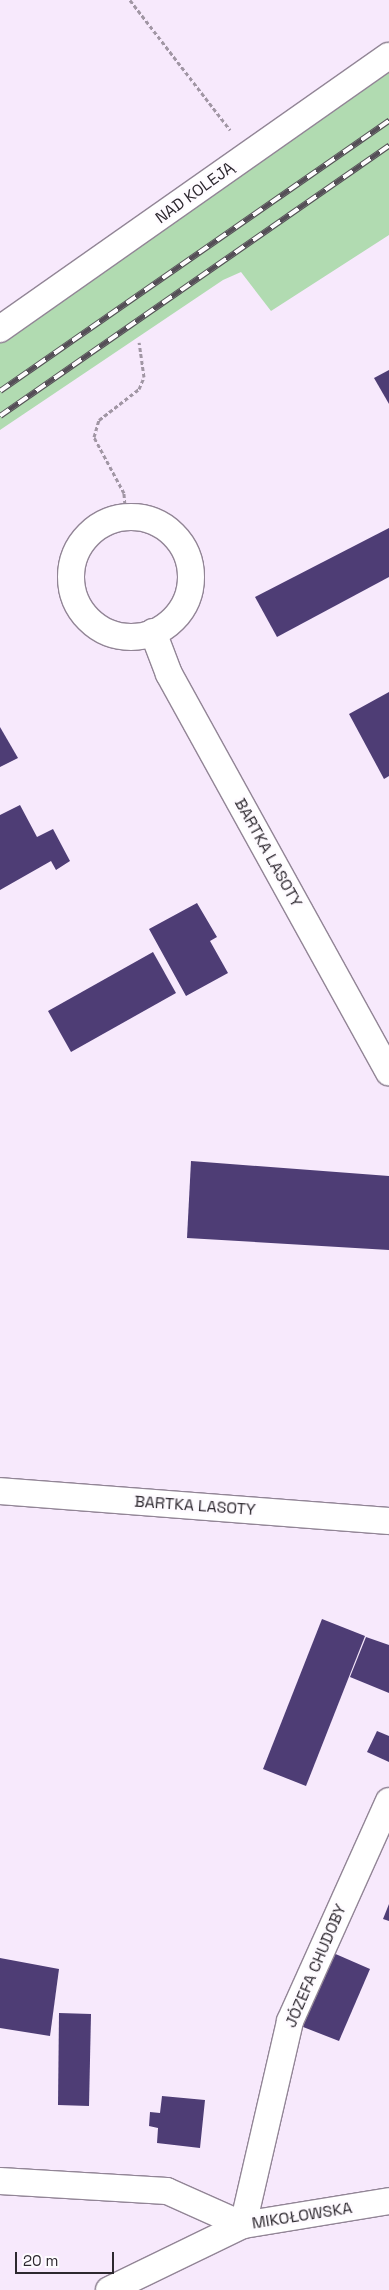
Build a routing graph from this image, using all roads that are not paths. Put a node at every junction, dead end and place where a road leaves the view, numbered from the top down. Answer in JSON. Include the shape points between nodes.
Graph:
{"nodes":[{"id":1,"x":389,"y":56,"type":"edge"},
{"id":2,"x":0,"y":330,"type":"edge"},
{"id":3,"x":154,"y":632,"type":"junction"},
{"id":4,"x":389,"y":1072,"type":"edge"},
{"id":5,"x":0,"y":1491,"type":"edge"},
{"id":6,"x":389,"y":1521,"type":"edge"},
{"id":7,"x":389,"y":1801,"type":"edge"},
{"id":8,"x":0,"y":2181,"type":"edge"},
{"id":9,"x":389,"y":2201,"type":"edge"},
{"id":10,"x":243,"y":2225,"type":"junction"},
{"id":11,"x":109,"y":2290,"type":"edge"}],
"edges":[{"from":1,"to":2,"type":"street","name":"NAD KOLEJĄ"},
{"from":3,"to":3,"type":"street","via":[[126,637],[99,628],[79,608],[72,590],[72,562],[80,545],[99,525],[126,517],[145,518],[170,531],[182,546],[190,563],[190,591],[182,609],[170,623]]},
{"from":3,"to":4,"type":"street","name":"BARTKA LASOTY","via":[[169,674]]},
{"from":5,"to":6,"type":"street","name":"BARTKA LASOTY"},
{"from":7,"to":10,"type":"street","name":"JÓZEFA CHUDOBY","via":[[290,2021]]},
{"from":8,"to":10,"type":"street","via":[[167,2191]]},
{"from":9,"to":10,"type":"street","name":"MIKOŁOWSKA"},
{"from":10,"to":11,"type":"street","name":"MIKOŁOWSKA"}]}
